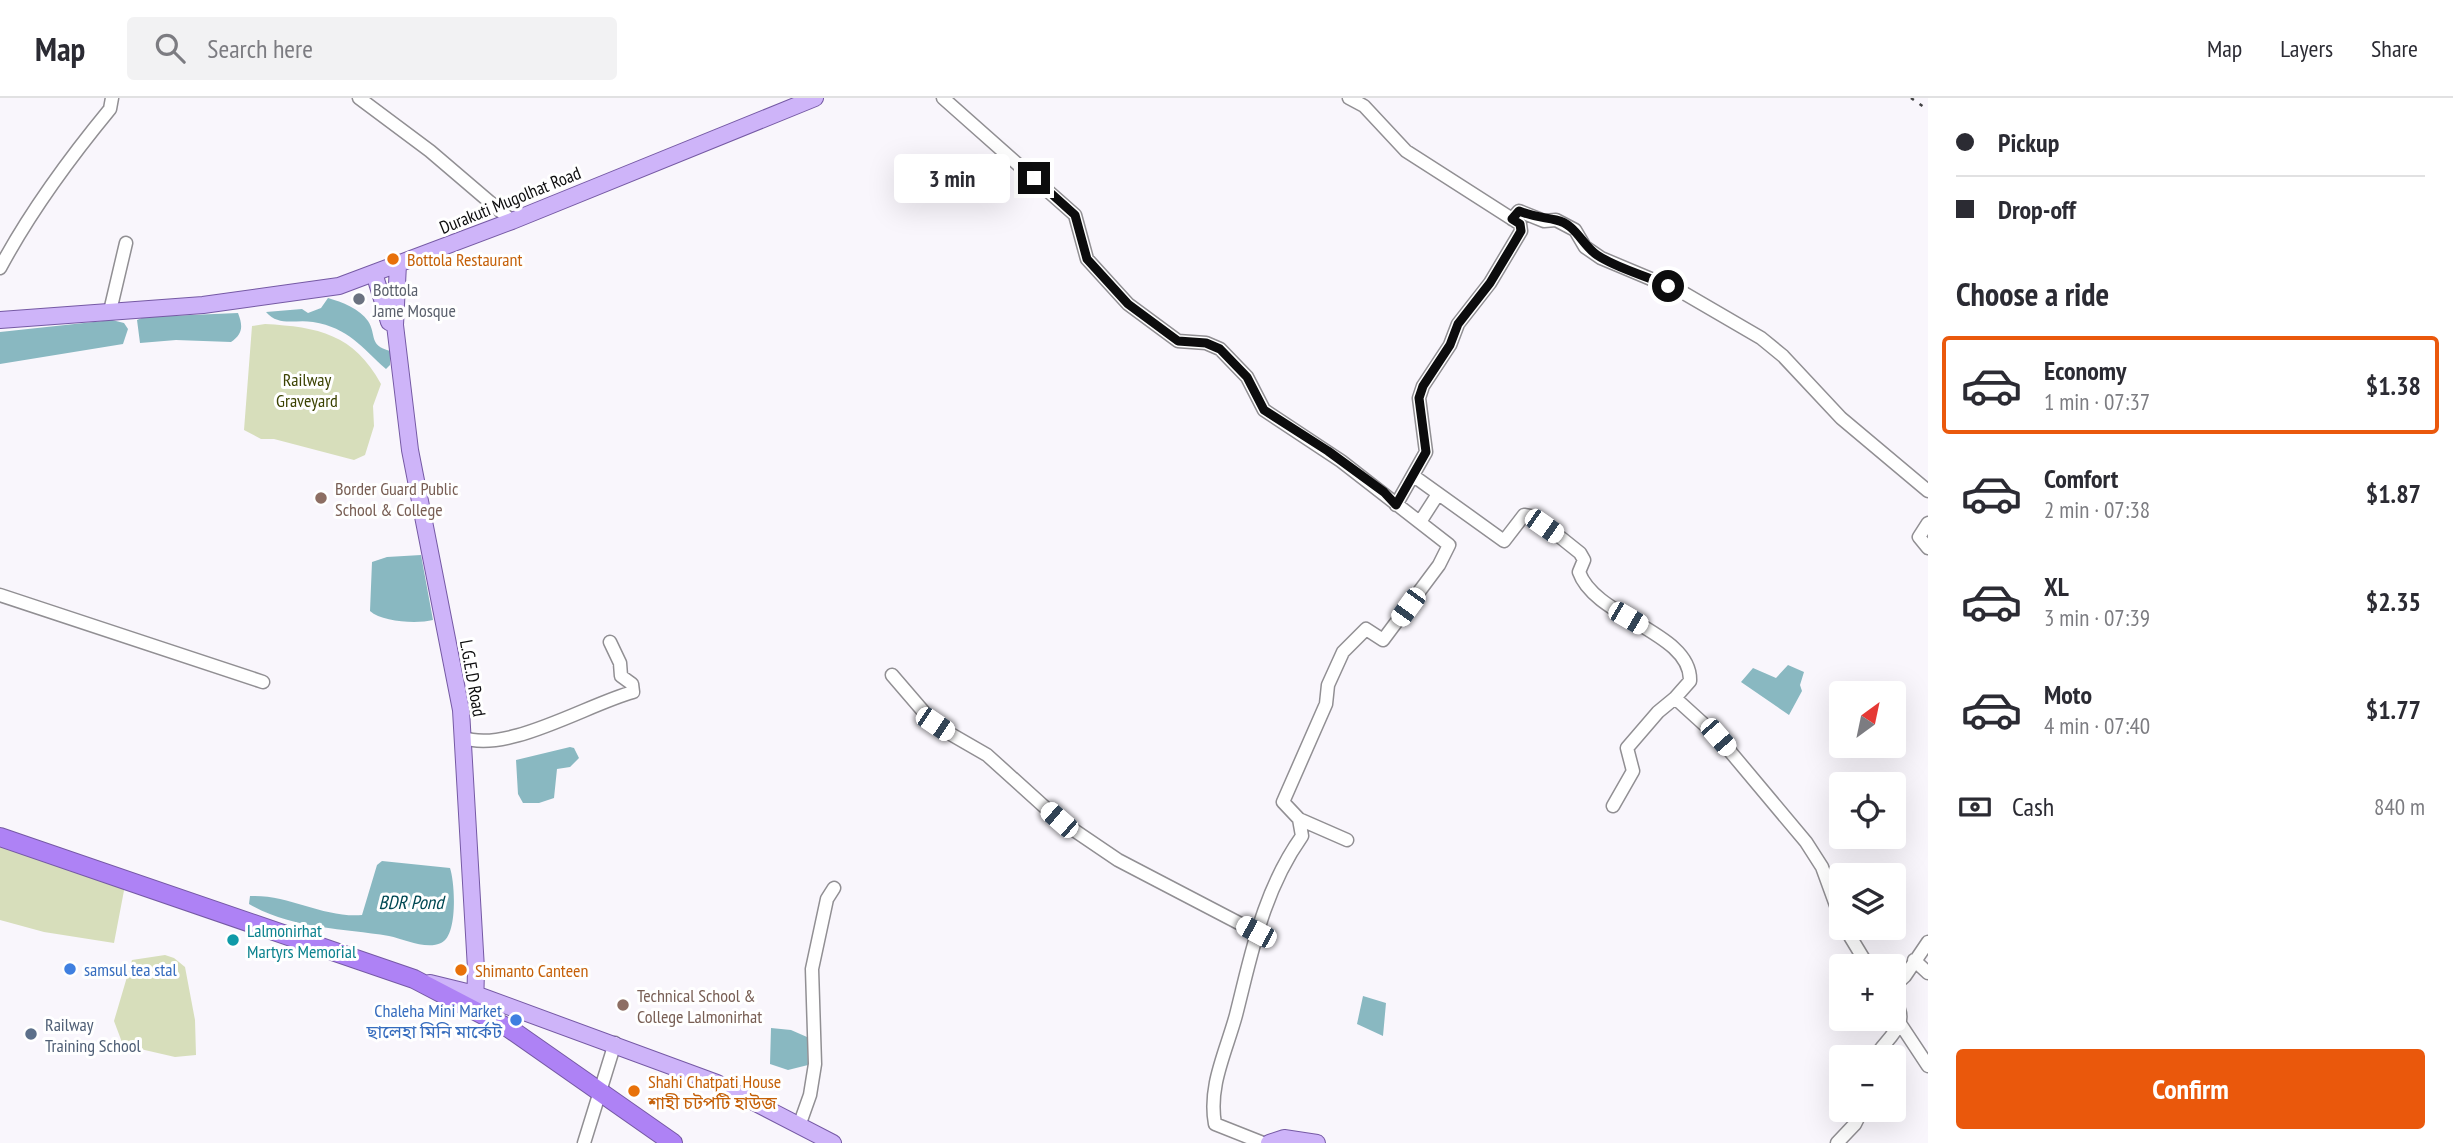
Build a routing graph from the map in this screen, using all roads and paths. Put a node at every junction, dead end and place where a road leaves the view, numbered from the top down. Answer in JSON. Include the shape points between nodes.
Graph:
{"nodes":[{"id":1,"x":112,"y":98,"type":"edge"},
{"id":2,"x":359,"y":98,"type":"edge"},
{"id":3,"x":815,"y":98,"type":"edge"},
{"id":4,"x":943,"y":98,"type":"edge"},
{"id":5,"x":1349,"y":98,"type":"edge"},
{"id":6,"x":1512,"y":219,"type":"junction"},
{"id":7,"x":512,"y":221,"type":"junction"},
{"id":8,"x":126,"y":243,"type":"dead end"},
{"id":9,"x":398,"y":264,"type":"junction"},
{"id":10,"x":0,"y":268,"type":"edge"},
{"id":11,"x":374,"y":273,"type":"junction"},
{"id":12,"x":110,"y":311,"type":"junction"},
{"id":13,"x":0,"y":320,"type":"edge"},
{"id":14,"x":395,"y":325,"type":"junction"},
{"id":15,"x":1415,"y":477,"type":"junction"},
{"id":16,"x":1928,"y":491,"type":"edge"},
{"id":17,"x":1438,"y":494,"type":"junction"},
{"id":18,"x":1396,"y":505,"type":"junction"},
{"id":19,"x":1420,"y":522,"type":"junction"},
{"id":20,"x":1928,"y":523,"type":"edge"},
{"id":21,"x":1928,"y":548,"type":"edge"},
{"id":22,"x":0,"y":595,"type":"edge"},
{"id":23,"x":610,"y":642,"type":"dead end"},
{"id":24,"x":892,"y":675,"type":"dead end"},
{"id":25,"x":262,"y":682,"type":"dead end"},
{"id":26,"x":1675,"y":698,"type":"junction"},
{"id":27,"x":462,"y":737,"type":"junction"},
{"id":28,"x":1613,"y":806,"type":"dead end"},
{"id":29,"x":1299,"y":819,"type":"junction"},
{"id":30,"x":0,"y":837,"type":"edge"},
{"id":31,"x":1347,"y":840,"type":"dead end"},
{"id":32,"x":1829,"y":886,"type":"edge"},
{"id":33,"x":834,"y":888,"type":"dead end"},
{"id":34,"x":1256,"y":932,"type":"junction"},
{"id":35,"x":1928,"y":942,"type":"edge"},
{"id":36,"x":1914,"y":960,"type":"junction"},
{"id":37,"x":1928,"y":973,"type":"edge"},
{"id":38,"x":1906,"y":974,"type":"edge"},
{"id":39,"x":475,"y":1003,"type":"junction"},
{"id":40,"x":1896,"y":1031,"type":"edge"},
{"id":41,"x":1905,"y":1031,"type":"edge"},
{"id":42,"x":615,"y":1043,"type":"junction"},
{"id":43,"x":1885,"y":1045,"type":"edge"},
{"id":44,"x":1928,"y":1066,"type":"edge"},
{"id":45,"x":601,"y":1093,"type":"junction"},
{"id":46,"x":1856,"y":1122,"type":"edge"},
{"id":47,"x":799,"y":1126,"type":"junction"},
{"id":48,"x":583,"y":1143,"type":"edge"},
{"id":49,"x":673,"y":1143,"type":"edge"},
{"id":50,"x":833,"y":1143,"type":"edge"},
{"id":51,"x":1263,"y":1143,"type":"edge"},
{"id":52,"x":1269,"y":1143,"type":"edge"},
{"id":53,"x":1317,"y":1143,"type":"edge"},
{"id":54,"x":1838,"y":1143,"type":"edge"}],
"edges":[{"from":1,"to":10,"type":"street","via":[[110,109],[26,220]]},
{"from":2,"to":7,"type":"street"},
{"from":3,"to":7,"type":"main road","name":"Durakuti Mugolhat Road"},
{"from":4,"to":18,"type":"street","via":[[1075,215],[1087,259],[1128,304],[1178,341],[1220,349],[1247,377],[1264,410]]},
{"from":5,"to":6,"type":"street","via":[[1364,106],[1406,151]]},
{"from":6,"to":15,"type":"street","via":[[1521,231],[1458,324],[1423,386],[1419,398],[1426,452]]},
{"from":6,"to":16,"type":"street","via":[[1519,211],[1544,221],[1556,220],[1575,230],[1585,247],[1601,258],[1682,292],[1761,338],[1841,418]]},
{"from":7,"to":9,"type":"main road","name":"Durakuti Mugolhat Road"},
{"from":8,"to":12,"type":"street"},
{"from":9,"to":11,"type":"main road","name":"Durakuti Mugolhat Road"},
{"from":9,"to":14,"type":"main road"},
{"from":11,"to":12,"type":"main road","name":"Durakuti Mugolhat Road","via":[[339,286],[292,294]]},
{"from":11,"to":14,"type":"main road","via":[[389,322]]},
{"from":12,"to":13,"type":"main road","name":"Durakuti Mugolhat Road"},
{"from":14,"to":27,"type":"main road","name":"L.G.E.D Road","via":[[410,450],[457,683]]},
{"from":15,"to":17,"type":"street"},
{"from":15,"to":18,"type":"street"},
{"from":17,"to":19,"type":"street"},
{"from":17,"to":26,"type":"street","via":[[1504,541],[1524,515],[1535,517],[1570,544],[1584,560],[1578,572],[1590,591],[1685,660],[1690,681]]},
{"from":18,"to":19,"type":"street"},
{"from":19,"to":29,"type":"street","via":[[1449,545],[1384,640],[1366,629],[1343,652],[1328,685],[1326,704],[1283,802]]},
{"from":20,"to":21,"type":"street","via":[[1919,537]]},
{"from":22,"to":25,"type":"street"},
{"from":23,"to":27,"type":"street","via":[[621,676],[632,684],[633,692],[516,736],[494,740]]},
{"from":24,"to":34,"type":"street","via":[[935,724],[987,755],[1069,826],[1118,860]]},
{"from":26,"to":28,"type":"street","via":[[1626,748],[1633,771]]},
{"from":26,"to":32,"type":"street","via":[[1718,737],[1806,842]]},
{"from":27,"to":39,"type":"main road","name":"L.G.E.D Road"},
{"from":29,"to":31,"type":"street"},
{"from":29,"to":34,"type":"street","via":[[1302,836],[1268,896]]},
{"from":30,"to":39,"type":"highway"},
{"from":33,"to":47,"type":"street","via":[[827,899],[811,969],[815,1064]]},
{"from":34,"to":51,"type":"street","via":[[1218,1069],[1212,1108],[1215,1124]]},
{"from":35,"to":36,"type":"street"},
{"from":36,"to":37,"type":"street"},
{"from":36,"to":38,"type":"street"},
{"from":39,"to":42,"type":"main road"},
{"from":39,"to":45,"type":"highway"},
{"from":40,"to":43,"type":"street"},
{"from":41,"to":44,"type":"street"},
{"from":42,"to":45,"type":"street"},
{"from":42,"to":47,"type":"main road","via":[[717,1083]]},
{"from":45,"to":48,"type":"street"},
{"from":45,"to":49,"type":"highway"},
{"from":46,"to":54,"type":"street"},
{"from":47,"to":50,"type":"main road"},
{"from":52,"to":53,"type":"main road","via":[[1284,1138]]}]}
